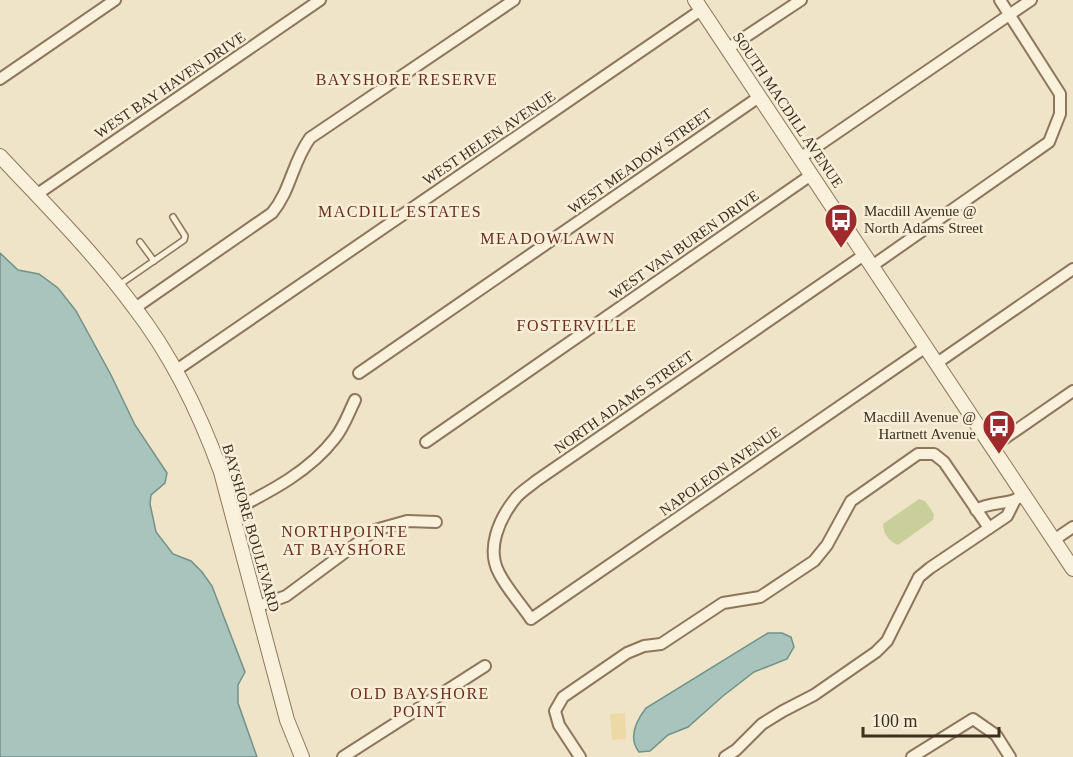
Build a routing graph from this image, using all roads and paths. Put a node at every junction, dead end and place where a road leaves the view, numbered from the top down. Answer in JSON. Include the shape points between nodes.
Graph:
{"nodes":[{"id":1,"x":115,"y":0,"type":"edge"},
{"id":2,"x":320,"y":0,"type":"edge"},
{"id":3,"x":514,"y":0,"type":"edge"},
{"id":4,"x":801,"y":0,"type":"edge"},
{"id":5,"x":1000,"y":0,"type":"edge"},
{"id":6,"x":1031,"y":0,"type":"edge"},
{"id":7,"x":698,"y":5,"type":"edge"},
{"id":8,"x":1009,"y":14,"type":"junction"},
{"id":9,"x":727,"y":50,"type":"junction"},
{"id":10,"x":0,"y":79,"type":"edge"},
{"id":11,"x":759,"y":97,"type":"junction"},
{"id":12,"x":0,"y":156,"type":"edge"},
{"id":13,"x":800,"y":158,"type":"junction"},
{"id":14,"x":811,"y":175,"type":"junction"},
{"id":15,"x":36,"y":195,"type":"junction"},
{"id":16,"x":173,"y":217,"type":"dead end"},
{"id":17,"x":140,"y":242,"type":"dead end"},
{"id":18,"x":868,"y":260,"type":"junction"},
{"id":19,"x":154,"y":261,"type":"junction"},
{"id":20,"x":1073,"y":269,"type":"edge"},
{"id":21,"x":118,"y":286,"type":"junction"},
{"id":22,"x":135,"y":308,"type":"junction"},
{"id":23,"x":926,"y":347,"type":"junction"},
{"id":24,"x":937,"y":363,"type":"junction"},
{"id":25,"x":175,"y":371,"type":"junction"},
{"id":26,"x":359,"y":373,"type":"dead end"},
{"id":27,"x":1073,"y":391,"type":"edge"},
{"id":28,"x":355,"y":400,"type":"dead end"},
{"id":29,"x":426,"y":442,"type":"dead end"},
{"id":30,"x":992,"y":447,"type":"junction"},
{"id":31,"x":1019,"y":497,"type":"junction"},
{"id":32,"x":976,"y":510,"type":"junction"},
{"id":33,"x":232,"y":511,"type":"junction"},
{"id":34,"x":436,"y":522,"type":"dead end"},
{"id":35,"x":1073,"y":527,"type":"edge"},
{"id":36,"x":988,"y":528,"type":"junction"},
{"id":37,"x":1054,"y":540,"type":"junction"},
{"id":38,"x":1073,"y":569,"type":"edge"},
{"id":39,"x":256,"y":607,"type":"junction"},
{"id":40,"x":531,"y":619,"type":"joint"},
{"id":41,"x":485,"y":666,"type":"dead end"},
{"id":42,"x":573,"y":755,"type":"edge"},
{"id":43,"x":302,"y":757,"type":"edge"},
{"id":44,"x":343,"y":757,"type":"edge"},
{"id":45,"x":725,"y":757,"type":"edge"},
{"id":46,"x":912,"y":757,"type":"edge"},
{"id":47,"x":1010,"y":757,"type":"edge"}],
"edges":[{"from":1,"to":10,"type":"street"},
{"from":2,"to":15,"type":"street","name":"WEST BAY HAVEN DRIVE"},
{"from":3,"to":22,"type":"street","via":[[310,138],[299,153],[283,201],[272,213]]},
{"from":4,"to":9,"type":"street"},
{"from":5,"to":8,"type":"street"},
{"from":6,"to":8,"type":"street"},
{"from":7,"to":9,"type":"street","name":"SOUTH MACDILL AVENUE"},
{"from":7,"to":25,"type":"street","name":"WEST HELEN AVENUE"},
{"from":8,"to":13,"type":"street"},
{"from":8,"to":18,"type":"street","name":"NORTH ADAMS STREET","via":[[1060,94],[1060,114],[1049,142]]},
{"from":9,"to":11,"type":"street","name":"SOUTH MACDILL AVENUE"},
{"from":11,"to":13,"type":"street","name":"SOUTH MACDILL AVENUE"},
{"from":11,"to":26,"type":"street","name":"WEST MEADOW STREET"},
{"from":12,"to":15,"type":"street","name":"BAYSHORE BOULEVARD"},
{"from":13,"to":14,"type":"street","name":"SOUTH MACDILL AVENUE"},
{"from":14,"to":18,"type":"street","name":"SOUTH MACDILL AVENUE"},
{"from":14,"to":29,"type":"street","name":"WEST VAN BUREN DRIVE"},
{"from":15,"to":21,"type":"street","name":"BAYSHORE BOULEVARD"},
{"from":16,"to":19,"type":"lane","via":[[184,240]]},
{"from":17,"to":19,"type":"lane"},
{"from":18,"to":23,"type":"street","name":"SOUTH MACDILL AVENUE"},
{"from":18,"to":40,"type":"street","name":"NORTH ADAMS STREET","via":[[516,498],[502,518],[493,552],[498,572]]},
{"from":19,"to":21,"type":"lane"},
{"from":20,"to":24,"type":"street"},
{"from":21,"to":22,"type":"street","name":"BAYSHORE BOULEVARD"},
{"from":22,"to":25,"type":"street","name":"BAYSHORE BOULEVARD"},
{"from":23,"to":24,"type":"street","name":"SOUTH MACDILL AVENUE"},
{"from":23,"to":40,"type":"street","name":"NAPOLEON AVENUE"},
{"from":24,"to":30,"type":"street","name":"SOUTH MACDILL AVENUE"},
{"from":25,"to":33,"type":"street","name":"BAYSHORE BOULEVARD","via":[[208,436]]},
{"from":27,"to":30,"type":"street"},
{"from":28,"to":33,"type":"street","via":[[337,436],[321,454],[271,491]]},
{"from":30,"to":31,"type":"street","name":"SOUTH MACDILL AVENUE"},
{"from":31,"to":32,"type":"street"},
{"from":31,"to":36,"type":"street","via":[[1007,516]]},
{"from":31,"to":37,"type":"street","name":"SOUTH MACDILL AVENUE"},
{"from":32,"to":36,"type":"street"},
{"from":32,"to":42,"type":"street","via":[[944,462],[934,454],[918,454],[851,501],[814,561],[760,597],[723,603],[661,644],[627,653],[563,698],[555,711]]},
{"from":33,"to":39,"type":"street","name":"BAYSHORE BOULEVARD"},
{"from":34,"to":39,"type":"street","via":[[407,521],[375,530],[286,596]]},
{"from":35,"to":37,"type":"street"},
{"from":36,"to":45,"type":"street","via":[[919,577],[887,641],[876,652],[814,695],[762,724]]},
{"from":37,"to":38,"type":"street","name":"SOUTH MACDILL AVENUE"},
{"from":39,"to":43,"type":"street","name":"BAYSHORE BOULEVARD","via":[[287,720]]},
{"from":41,"to":44,"type":"street"},
{"from":46,"to":47,"type":"street","via":[[973,719],[996,735]]}]}
